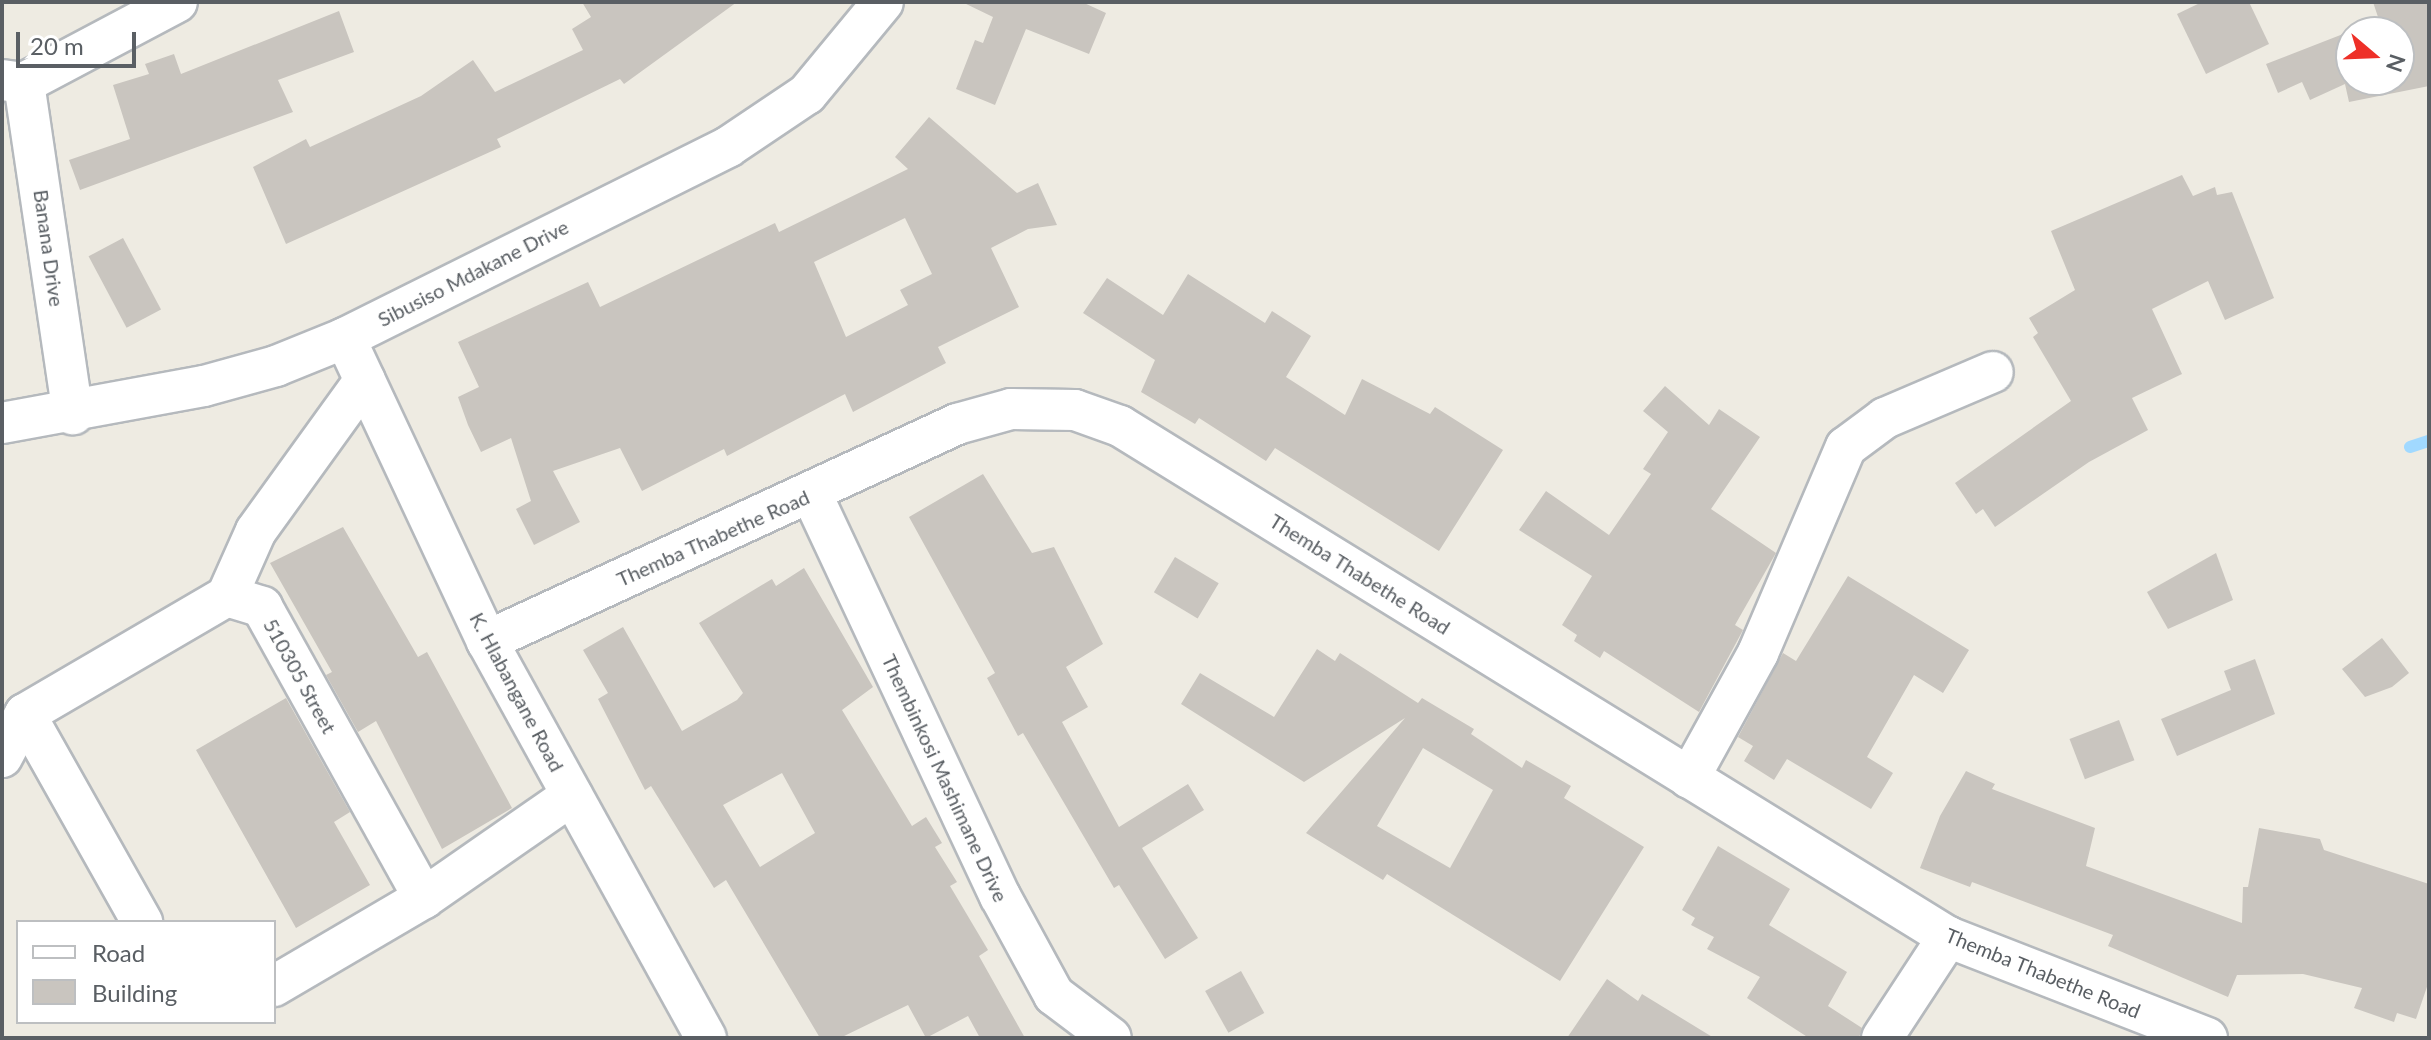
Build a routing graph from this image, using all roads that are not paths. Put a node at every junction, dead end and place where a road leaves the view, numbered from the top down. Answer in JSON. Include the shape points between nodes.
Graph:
{"nodes":[{"id":1,"x":177,"y":2,"type":"edge"},
{"id":2,"x":883,"y":2,"type":"edge"},
{"id":3,"x":13,"y":81,"type":"edge"},
{"id":4,"x":345,"y":338,"type":"junction"},
{"id":5,"x":1993,"y":372,"type":"dead end"},
{"id":6,"x":365,"y":380,"type":"junction"},
{"id":7,"x":73,"y":414,"type":"junction"},
{"id":8,"x":2,"y":423,"type":"edge"},
{"id":9,"x":811,"y":493,"type":"junction"},
{"id":10,"x":227,"y":596,"type":"junction"},
{"id":11,"x":487,"y":641,"type":"junction"},
{"id":12,"x":25,"y":714,"type":"junction"},
{"id":13,"x":2,"y":757,"type":"edge"},
{"id":14,"x":1689,"y":778,"type":"junction"},
{"id":15,"x":572,"y":795,"type":"junction"},
{"id":16,"x":424,"y":898,"type":"junction"},
{"id":17,"x":141,"y":920,"type":"edge"},
{"id":18,"x":1948,"y":937,"type":"junction"},
{"id":19,"x":276,"y":985,"type":"edge"},
{"id":20,"x":697,"y":1035,"type":"edge"},
{"id":21,"x":1111,"y":1038,"type":"edge"},
{"id":22,"x":1882,"y":1038,"type":"edge"},
{"id":23,"x":2207,"y":1038,"type":"edge"}],
"edges":[{"from":1,"to":3,"type":"street"},
{"from":2,"to":4,"type":"street","name":"Sibusiso Mdakane Drive","via":[[807,94],[728,147]]},
{"from":3,"to":7,"type":"street","name":"Banana Drive"},
{"from":4,"to":6,"type":"street","name":"K. Hlabangane Road"},
{"from":4,"to":7,"type":"street","name":"Sibusiso Mdakane Drive","via":[[276,366]]},
{"from":5,"to":14,"type":"street","via":[[1885,418],[1846,447],[1758,653]]},
{"from":6,"to":10,"type":"street","via":[[256,531]]},
{"from":6,"to":11,"type":"street","name":"K. Hlabangane Road"},
{"from":7,"to":8,"type":"street","name":"Sibusiso Mdakane Drive"},
{"from":9,"to":11,"type":"street","name":"Themba Thabethe Road"},
{"from":9,"to":14,"type":"street","name":"Themba Thabethe Road","via":[[957,424],[1011,409],[1075,410],[1120,426]]},
{"from":9,"to":21,"type":"street","name":"Thembinkosi Mashimane Drive","via":[[1000,896],[1054,995]]},
{"from":10,"to":12,"type":"street"},
{"from":10,"to":16,"type":"street","name":"510305 Street","via":[[262,607]]},
{"from":11,"to":15,"type":"street","name":"K. Hlabangane Road"},
{"from":12,"to":13,"type":"street"},
{"from":12,"to":17,"type":"street"},
{"from":14,"to":18,"type":"street","name":"Themba Thabethe Road"},
{"from":15,"to":16,"type":"street"},
{"from":15,"to":20,"type":"street","name":"K. Hlabangane Road"},
{"from":16,"to":19,"type":"street"},
{"from":18,"to":22,"type":"street"},
{"from":18,"to":23,"type":"street","name":"Themba Thabethe Road"}]}
